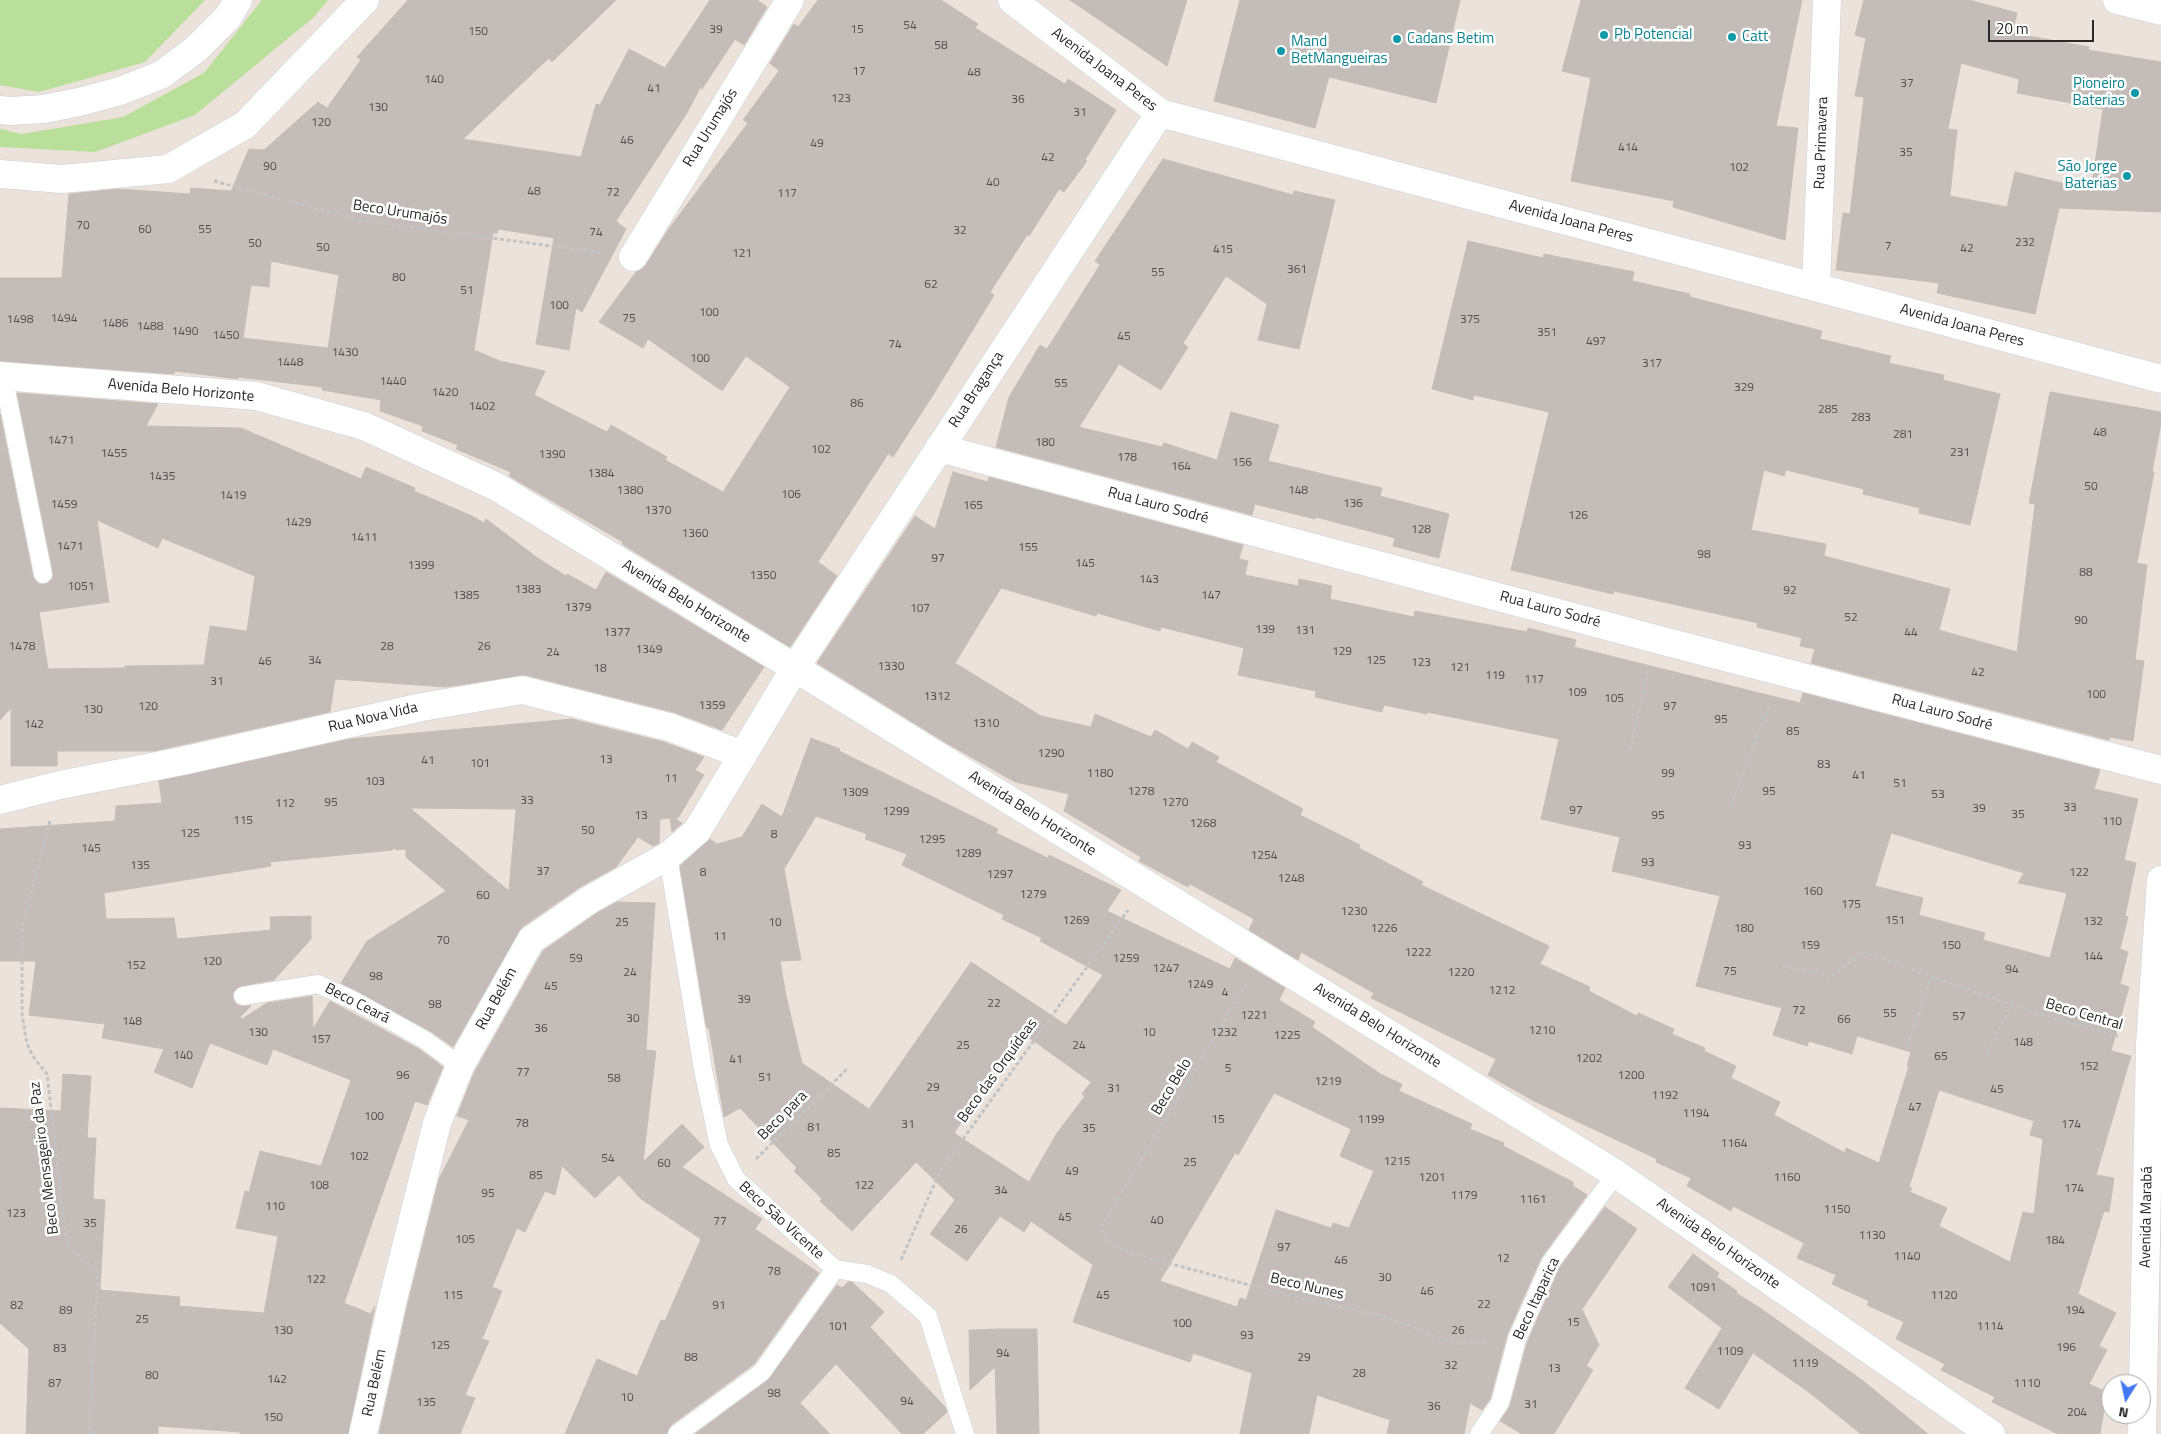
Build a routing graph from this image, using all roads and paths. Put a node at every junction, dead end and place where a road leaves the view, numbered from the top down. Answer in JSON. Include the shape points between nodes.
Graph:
{"nodes":[{"id":1,"x":238,"y":0,"type":"edge"},
{"id":2,"x":365,"y":0,"type":"edge"},
{"id":3,"x":790,"y":0,"type":"edge"},
{"id":4,"x":1012,"y":0,"type":"edge"},
{"id":5,"x":1828,"y":0,"type":"edge"},
{"id":6,"x":2117,"y":0,"type":"edge"},
{"id":7,"x":2161,"y":12,"type":"edge"},
{"id":8,"x":0,"y":110,"type":"edge"},
{"id":9,"x":1160,"y":114,"type":"junction"},
{"id":10,"x":168,"y":169,"type":"junction"},
{"id":11,"x":0,"y":174,"type":"edge"},
{"id":12,"x":633,"y":257,"type":"joint"},
{"id":13,"x":1816,"y":287,"type":"junction"},
{"id":14,"x":2,"y":375,"type":"edge"},
{"id":15,"x":2161,"y":380,"type":"edge"},
{"id":16,"x":939,"y":448,"type":"junction"},
{"id":17,"x":43,"y":574,"type":"dead end"},
{"id":18,"x":1655,"y":639,"type":"junction"},
{"id":19,"x":795,"y":668,"type":"junction"},
{"id":20,"x":1782,"y":672,"type":"junction"},
{"id":21,"x":1630,"y":751,"type":"dead end"},
{"id":22,"x":743,"y":755,"type":"junction"},
{"id":23,"x":2161,"y":770,"type":"edge"},
{"id":24,"x":60,"y":785,"type":"junction"},
{"id":25,"x":0,"y":800,"type":"edge"},
{"id":26,"x":1731,"y":806,"type":"dead end"},
{"id":27,"x":668,"y":856,"type":"junction"},
{"id":28,"x":2161,"y":880,"type":"edge"},
{"id":29,"x":1146,"y":884,"type":"junction"},
{"id":30,"x":1263,"y":956,"type":"junction"},
{"id":31,"x":1782,"y":966,"type":"dead end"},
{"id":32,"x":1932,"y":976,"type":"junction"},
{"id":33,"x":243,"y":996,"type":"dead end"},
{"id":34,"x":2012,"y":1004,"type":"junction"},
{"id":35,"x":2150,"y":1045,"type":"junction"},
{"id":36,"x":1907,"y":1046,"type":"dead end"},
{"id":37,"x":1987,"y":1053,"type":"dead end"},
{"id":38,"x":460,"y":1066,"type":"junction"},
{"id":39,"x":847,"y":1069,"type":"dead end"},
{"id":40,"x":1616,"y":1174,"type":"junction"},
{"id":41,"x":736,"y":1179,"type":"junction"},
{"id":42,"x":1100,"y":1229,"type":"joint"},
{"id":43,"x":835,"y":1269,"type":"junction"},
{"id":44,"x":892,"y":1284,"type":"junction"},
{"id":45,"x":1517,"y":1339,"type":"junction"},
{"id":46,"x":89,"y":1434,"type":"edge"},
{"id":47,"x":363,"y":1434,"type":"edge"},
{"id":48,"x":677,"y":1434,"type":"edge"},
{"id":49,"x":965,"y":1434,"type":"edge"},
{"id":50,"x":1479,"y":1434,"type":"edge"},
{"id":51,"x":1991,"y":1434,"type":"edge"},
{"id":52,"x":2142,"y":1434,"type":"edge"}],
"edges":[{"from":1,"to":8,"type":"street","via":[[228,17],[196,49],[161,75],[79,102],[44,109]]},
{"from":2,"to":10,"type":"street","via":[[245,125]]},
{"from":3,"to":12,"type":"street","name":"Rua Urumajós"},
{"from":4,"to":9,"type":"street","name":"Avenida Joana Peres"},
{"from":5,"to":13,"type":"street","name":"Rua Primavera"},
{"from":6,"to":7,"type":"street"},
{"from":9,"to":13,"type":"street","name":"Avenida Joana Peres"},
{"from":9,"to":16,"type":"street","name":"Rua Bragança"},
{"from":10,"to":11,"type":"street","via":[[62,179]]},
{"from":10,"to":12,"type":"path","name":"Beco Urumajós","via":[[360,220]]},
{"from":13,"to":15,"type":"street","name":"Avenida Joana Peres"},
{"from":14,"to":17,"type":"lane"},
{"from":14,"to":19,"type":"street","name":"Avenida Belo Horizonte","via":[[256,396],[364,426],[497,487]]},
{"from":16,"to":18,"type":"street","name":"Rua Lauro Sodré"},
{"from":16,"to":19,"type":"street","name":"Rua Bragança"},
{"from":18,"to":20,"type":"street","name":"Rua Lauro Sodré"},
{"from":18,"to":21,"type":"path"},
{"from":19,"to":22,"type":"street","name":"Rua Belém"},
{"from":19,"to":29,"type":"street","name":"Avenida Belo Horizonte"},
{"from":20,"to":23,"type":"street","name":"Rua Lauro Sodré"},
{"from":20,"to":26,"type":"path"},
{"from":22,"to":24,"type":"street","name":"Rua Nova Vida","via":[[669,727],[522,690],[422,707]]},
{"from":22,"to":27,"type":"street","name":"Rua Belém","via":[[697,831]]},
{"from":24,"to":25,"type":"street","name":"Rua Nova Vida"},
{"from":24,"to":46,"type":"path","name":"Beco Mensageiro da Paz","via":[[22,928],[22,1014],[27,1044],[47,1074],[67,1246],[98,1271]]},
{"from":27,"to":38,"type":"street","name":"Rua Belém","via":[[589,900],[531,940]]},
{"from":27,"to":41,"type":"lane","name":"Beco São Vicente","via":[[702,1070],[719,1145]]},
{"from":28,"to":35,"type":"street","name":"Avenida Marabá"},
{"from":29,"to":30,"type":"street","name":"Avenida Belo Horizonte"},
{"from":29,"to":44,"type":"path","name":"Beco das Orquídeas","via":[[940,1170]]},
{"from":30,"to":40,"type":"street","name":"Avenida Belo Horizonte"},
{"from":30,"to":42,"type":"path","name":"Beco Belo"},
{"from":31,"to":32,"type":"path","name":"Beco Central","via":[[1832,977],[1862,952]]},
{"from":32,"to":34,"type":"path","name":"Beco Central"},
{"from":32,"to":36,"type":"path"},
{"from":33,"to":38,"type":"lane","name":"Beco Ceará","via":[[318,984],[425,1040]]},
{"from":34,"to":35,"type":"path","name":"Beco Central"},
{"from":34,"to":37,"type":"path"},
{"from":35,"to":52,"type":"street","name":"Avenida Marabá"},
{"from":38,"to":47,"type":"street","name":"Rua Belém","via":[[437,1123]]},
{"from":39,"to":41,"type":"path","name":"Beco para"},
{"from":40,"to":45,"type":"lane","name":"Beco Itaparica","via":[[1551,1262]]},
{"from":40,"to":51,"type":"street","name":"Avenida Belo Horizonte"},
{"from":41,"to":43,"type":"lane","name":"Beco São Vicente"},
{"from":42,"to":45,"type":"path","name":"Beco Nunes","via":[[1111,1243],[1127,1252],[1279,1293],[1387,1317],[1459,1344]]},
{"from":43,"to":44,"type":"lane","name":"Beco São Vicente","via":[[867,1274]]},
{"from":43,"to":48,"type":"lane","via":[[762,1372]]},
{"from":44,"to":49,"type":"lane","name":"Beco São Vicente","via":[[928,1316]]},
{"from":45,"to":50,"type":"lane","name":"Beco Itaparica","via":[[1500,1403]]}]}
